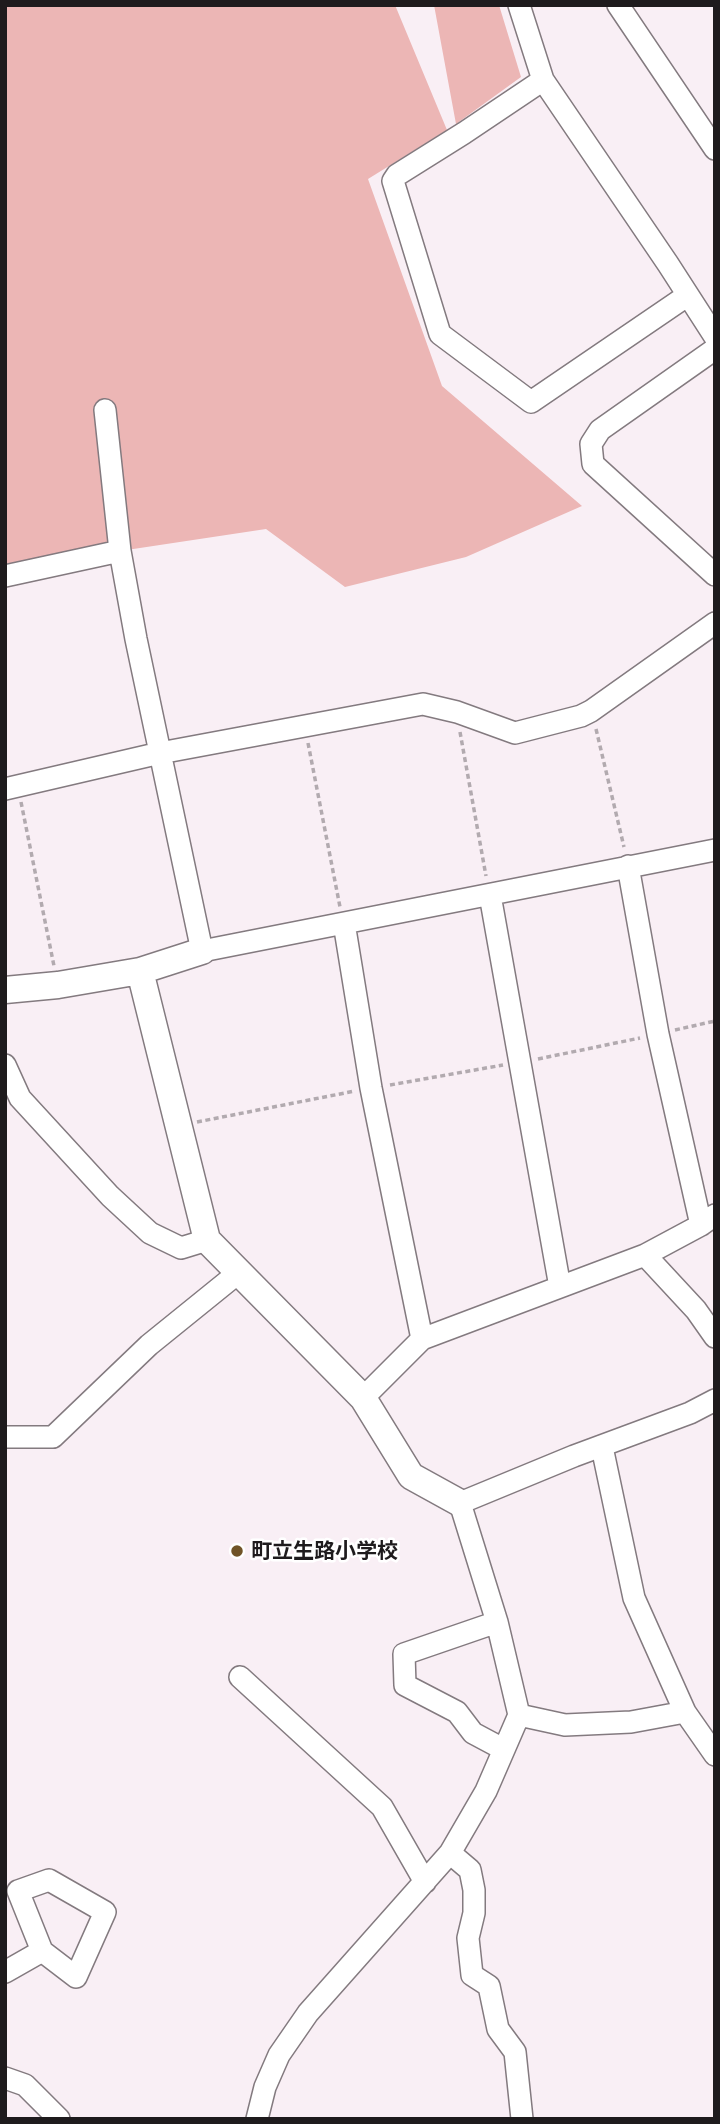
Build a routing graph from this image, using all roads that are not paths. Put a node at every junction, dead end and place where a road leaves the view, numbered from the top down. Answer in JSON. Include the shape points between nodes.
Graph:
{"nodes":[{"id":1,"x":519,"y":5,"type":"edge"},
{"id":2,"x":618,"y":5,"type":"edge"},
{"id":3,"x":543,"y":80,"type":"junction"},
{"id":4,"x":715,"y":149,"type":"edge"},
{"id":5,"x":688,"y":295,"type":"junction"},
{"id":6,"x":715,"y":337,"type":"edge"},
{"id":7,"x":715,"y":349,"type":"edge"},
{"id":8,"x":106,"y":410,"type":"dead end"},
{"id":9,"x":120,"y":551,"type":"junction"},
{"id":10,"x":714,"y":573,"type":"edge"},
{"id":11,"x":5,"y":576,"type":"edge"},
{"id":12,"x":715,"y":623,"type":"edge"},
{"id":13,"x":160,"y":753,"type":"junction"},
{"id":14,"x":11,"y":788,"type":"edge"},
{"id":15,"x":715,"y":850,"type":"edge"},
{"id":16,"x":628,"y":866,"type":"junction"},
{"id":17,"x":490,"y":895,"type":"junction"},
{"id":18,"x":344,"y":923,"type":"junction"},
{"id":19,"x":202,"y":951,"type":"junction"},
{"id":20,"x":140,"y":971,"type":"junction"},
{"id":21,"x":5,"y":990,"type":"edge"},
{"id":22,"x":5,"y":1065,"type":"edge"},
{"id":23,"x":708,"y":1220,"type":"edge"},
{"id":24,"x":207,"y":1240,"type":"junction"},
{"id":25,"x":645,"y":1255,"type":"junction"},
{"id":26,"x":238,"y":1273,"type":"junction"},
{"id":27,"x":560,"y":1287,"type":"junction"},
{"id":28,"x":715,"y":1338,"type":"edge"},
{"id":29,"x":422,"y":1339,"type":"junction"},
{"id":30,"x":363,"y":1398,"type":"junction"},
{"id":31,"x":715,"y":1400,"type":"edge"},
{"id":32,"x":5,"y":1437,"type":"edge"},
{"id":33,"x":602,"y":1447,"type":"junction"},
{"id":34,"x":460,"y":1503,"type":"junction"},
{"id":35,"x":497,"y":1622,"type":"junction"},
{"id":36,"x":240,"y":1677,"type":"dead end"},
{"id":37,"x":685,"y":1712,"type":"junction"},
{"id":38,"x":519,"y":1715,"type":"junction"},
{"id":39,"x":503,"y":1749,"type":"junction"},
{"id":40,"x":715,"y":1755,"type":"edge"},
{"id":41,"x":450,"y":1853,"type":"junction"},
{"id":42,"x":425,"y":1882,"type":"junction"},
{"id":43,"x":42,"y":1951,"type":"junction"},
{"id":44,"x":5,"y":1972,"type":"edge"},
{"id":45,"x":5,"y":2078,"type":"edge"},
{"id":46,"x":59,"y":2119,"type":"edge"},
{"id":47,"x":257,"y":2119,"type":"edge"},
{"id":48,"x":522,"y":2119,"type":"edge"}],
"edges":[{"from":1,"to":3,"type":"street"},
{"from":2,"to":4,"type":"street"},
{"from":3,"to":5,"type":"street"},
{"from":3,"to":5,"type":"street","via":[[393,181],[440,334],[531,402]]},
{"from":5,"to":6,"type":"street"},
{"from":7,"to":10,"type":"street","via":[[600,430],[590,444],[593,464]]},
{"from":8,"to":9,"type":"street"},
{"from":9,"to":11,"type":"street"},
{"from":9,"to":13,"type":"street"},
{"from":12,"to":13,"type":"street","via":[[591,711],[515,733],[423,704]]},
{"from":13,"to":14,"type":"street"},
{"from":13,"to":19,"type":"street"},
{"from":15,"to":16,"type":"street"},
{"from":16,"to":17,"type":"street"},
{"from":16,"to":23,"type":"street","via":[[658,1034]]},
{"from":17,"to":18,"type":"street"},
{"from":17,"to":27,"type":"street"},
{"from":18,"to":19,"type":"street"},
{"from":18,"to":29,"type":"street","via":[[371,1088]]},
{"from":19,"to":20,"type":"street"},
{"from":20,"to":21,"type":"street"},
{"from":20,"to":24,"type":"street"},
{"from":22,"to":24,"type":"street","via":[[20,1098],[150,1233],[181,1248]]},
{"from":23,"to":25,"type":"street"},
{"from":24,"to":26,"type":"street"},
{"from":25,"to":27,"type":"street"},
{"from":25,"to":28,"type":"street","via":[[696,1310]]},
{"from":26,"to":30,"type":"street"},
{"from":26,"to":32,"type":"street","via":[[149,1345],[52,1437]]},
{"from":27,"to":29,"type":"street"},
{"from":29,"to":30,"type":"street"},
{"from":30,"to":34,"type":"street","via":[[411,1476]]},
{"from":31,"to":33,"type":"street"},
{"from":33,"to":34,"type":"street"},
{"from":33,"to":37,"type":"street","via":[[634,1598]]},
{"from":34,"to":35,"type":"street"},
{"from":35,"to":38,"type":"street"},
{"from":35,"to":39,"type":"street","via":[[404,1654],[405,1685],[457,1712],[474,1733]]},
{"from":36,"to":42,"type":"street","via":[[382,1807]]},
{"from":37,"to":38,"type":"street","via":[[631,1723],[565,1724]]},
{"from":37,"to":40,"type":"street"},
{"from":38,"to":39,"type":"street"},
{"from":39,"to":41,"type":"street","via":[[486,1791]]},
{"from":41,"to":42,"type":"street"},
{"from":41,"to":48,"type":"street","via":[[471,1870],[471,1975],[489,1986],[498,2029],[515,2052]]},
{"from":42,"to":47,"type":"street","via":[[308,2013],[279,2054]]},
{"from":43,"to":43,"type":"street","via":[[76,1977],[105,1912],[49,1880],[18,1891]]},
{"from":43,"to":44,"type":"street"},
{"from":45,"to":46,"type":"street","via":[[26,2085]]}]}
